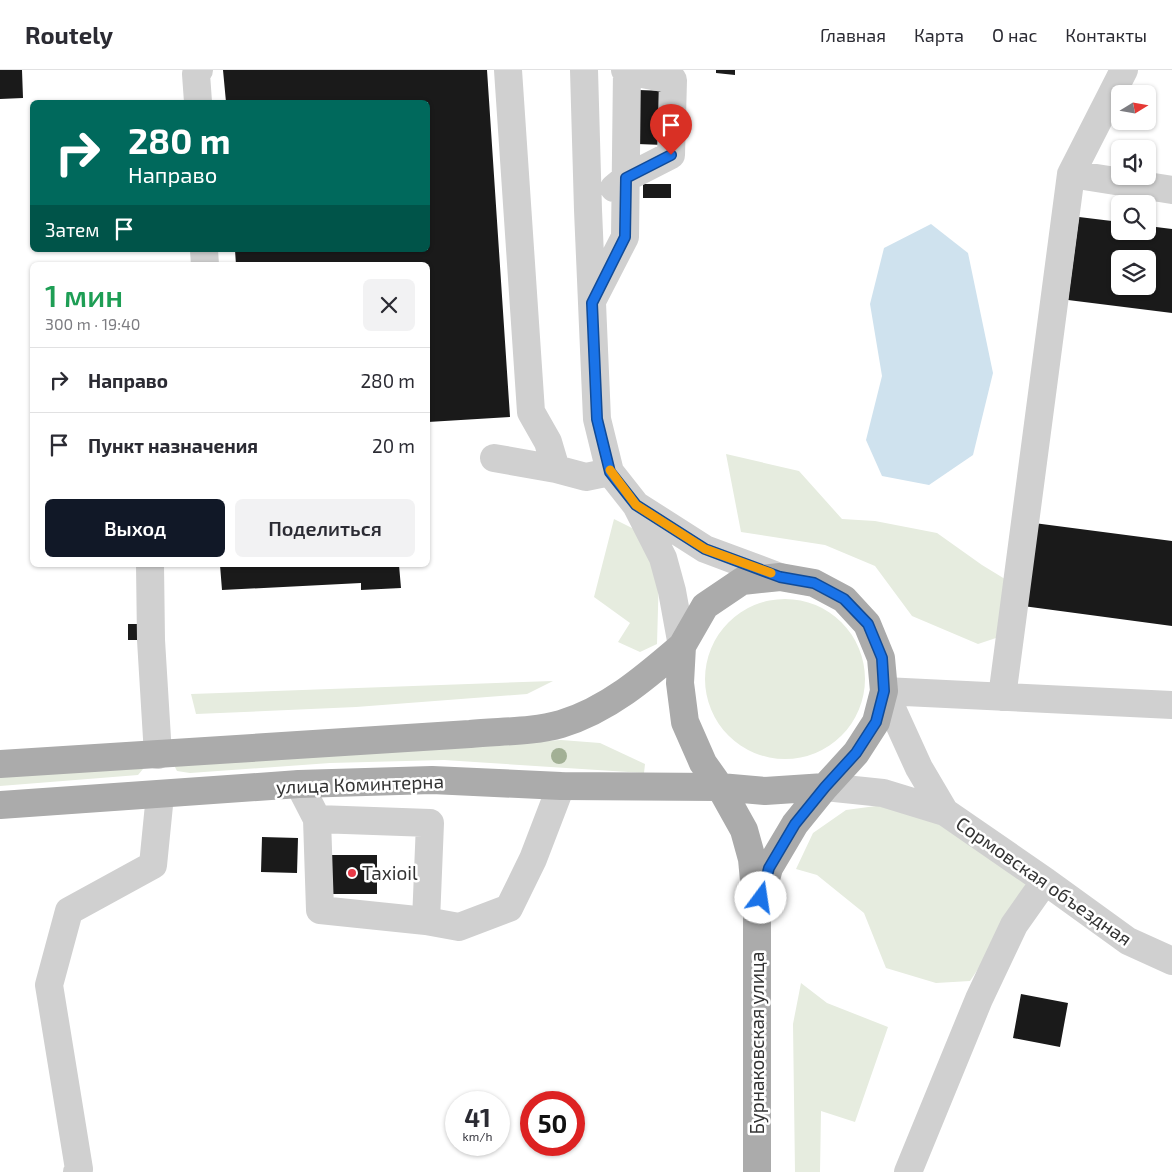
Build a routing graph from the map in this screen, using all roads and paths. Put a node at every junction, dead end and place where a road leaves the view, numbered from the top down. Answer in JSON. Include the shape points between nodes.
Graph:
{"nodes":[{"id":1,"x":199,"y":70,"type":"edge"},
{"id":2,"x":508,"y":70,"type":"edge"},
{"id":3,"x":584,"y":70,"type":"edge"},
{"id":4,"x":626,"y":70,"type":"edge"},
{"id":5,"x":1124,"y":70,"type":"edge"},
{"id":6,"x":198,"y":100,"type":"edge"},
{"id":7,"x":1071,"y":174,"type":"junction"},
{"id":8,"x":626,"y":178,"type":"junction"},
{"id":9,"x":1172,"y":190,"type":"edge"},
{"id":10,"x":588,"y":210,"type":"junction"},
{"id":11,"x":592,"y":303,"type":"junction"},
{"id":12,"x":494,"y":458,"type":"dead end"},
{"id":13,"x":556,"y":468,"type":"junction"},
{"id":14,"x":610,"y":472,"type":"junction"},
{"id":15,"x":636,"y":505,"type":"junction"},
{"id":16,"x":150,"y":567,"type":"edge"},
{"id":17,"x":780,"y":577,"type":"junction"},
{"id":18,"x":682,"y":646,"type":"junction"},
{"id":19,"x":884,"y":691,"type":"junction"},
{"id":20,"x":1002,"y":697,"type":"junction"},
{"id":21,"x":1172,"y":705,"type":"edge"},
{"id":22,"x":158,"y":754,"type":"junction"},
{"id":23,"x":0,"y":764,"type":"edge"},
{"id":24,"x":299,"y":784,"type":"junction"},
{"id":25,"x":561,"y":786,"type":"junction"},
{"id":26,"x":720,"y":787,"type":"junction"},
{"id":27,"x":825,"y":787,"type":"junction"},
{"id":28,"x":160,"y":795,"type":"junction"},
{"id":29,"x":0,"y":805,"type":"edge"},
{"id":30,"x":945,"y":812,"type":"junction"},
{"id":31,"x":316,"y":818,"type":"junction"},
{"id":32,"x":1045,"y":882,"type":"junction"},
{"id":33,"x":757,"y":913,"type":"junction"},
{"id":34,"x":426,"y":921,"type":"junction"},
{"id":35,"x":1172,"y":961,"type":"edge"},
{"id":36,"x":77,"y":1172,"type":"edge"},
{"id":37,"x":757,"y":1172,"type":"edge"},
{"id":38,"x":908,"y":1172,"type":"edge"}],
"edges":[{"from":1,"to":6,"type":"street","via":[[196,74]]},
{"from":2,"to":13,"type":"street","via":[[531,412],[548,442]]},
{"from":3,"to":10,"type":"street"},
{"from":4,"to":8,"type":"street"},
{"from":4,"to":8,"type":"street","via":[[673,80],[671,155]]},
{"from":5,"to":7,"type":"street"},
{"from":7,"to":9,"type":"street"},
{"from":7,"to":20,"type":"street"},
{"from":8,"to":10,"type":"street"},
{"from":8,"to":11,"type":"street","via":[[625,237]]},
{"from":10,"to":11,"type":"street"},
{"from":11,"to":14,"type":"street","via":[[597,419]]},
{"from":12,"to":13,"type":"street"},
{"from":13,"to":14,"type":"street","via":[[586,477]]},
{"from":14,"to":15,"type":"street"},
{"from":15,"to":17,"type":"street","via":[[705,549]]},
{"from":15,"to":18,"type":"street","via":[[663,558]]},
{"from":16,"to":22,"type":"street"},
{"from":17,"to":18,"type":"main road","via":[[742,581],[705,606]]},
{"from":17,"to":19,"type":"main road","via":[[814,583],[844,599],[868,624],[882,658]]},
{"from":18,"to":22,"type":"main road","via":[[646,678],[610,702],[560,724],[470,734]]},
{"from":18,"to":26,"type":"main road","via":[[680,683],[685,722],[703,763]]},
{"from":19,"to":20,"type":"street"},
{"from":19,"to":27,"type":"main road","via":[[876,722],[856,753]]},
{"from":19,"to":30,"type":"street","via":[[919,768]]},
{"from":20,"to":21,"type":"street"},
{"from":22,"to":23,"type":"main road"},
{"from":22,"to":28,"type":"main road"},
{"from":24,"to":25,"type":"main road","name":"улица Коминтерна","via":[[432,780]]},
{"from":24,"to":28,"type":"main road","name":"улица Коминтерна"},
{"from":24,"to":31,"type":"street"},
{"from":25,"to":26,"type":"main road","name":"улица Коминтерна"},
{"from":25,"to":34,"type":"street","via":[[533,859],[509,908],[459,927]]},
{"from":26,"to":27,"type":"main road","name":"улица Коминтерна","via":[[765,791]]},
{"from":26,"to":33,"type":"main road","via":[[744,830],[752,859]]},
{"from":27,"to":30,"type":"street","via":[[883,793]]},
{"from":27,"to":33,"type":"main road","via":[[795,824],[769,868]]},
{"from":28,"to":29,"type":"main road","name":"улица Коминтерна"},
{"from":28,"to":36,"type":"street","via":[[153,865],[69,911],[49,985]]},
{"from":30,"to":32,"type":"street","name":"Сормовская объездная"},
{"from":31,"to":34,"type":"street","via":[[320,910]]},
{"from":31,"to":34,"type":"street","via":[[430,823]]},
{"from":32,"to":35,"type":"street","name":"Сормовская объездная","via":[[1128,942]]},
{"from":32,"to":38,"type":"street","via":[[1014,925],[979,999]]},
{"from":33,"to":37,"type":"main road","name":"Бурнаковская улица"}]}
